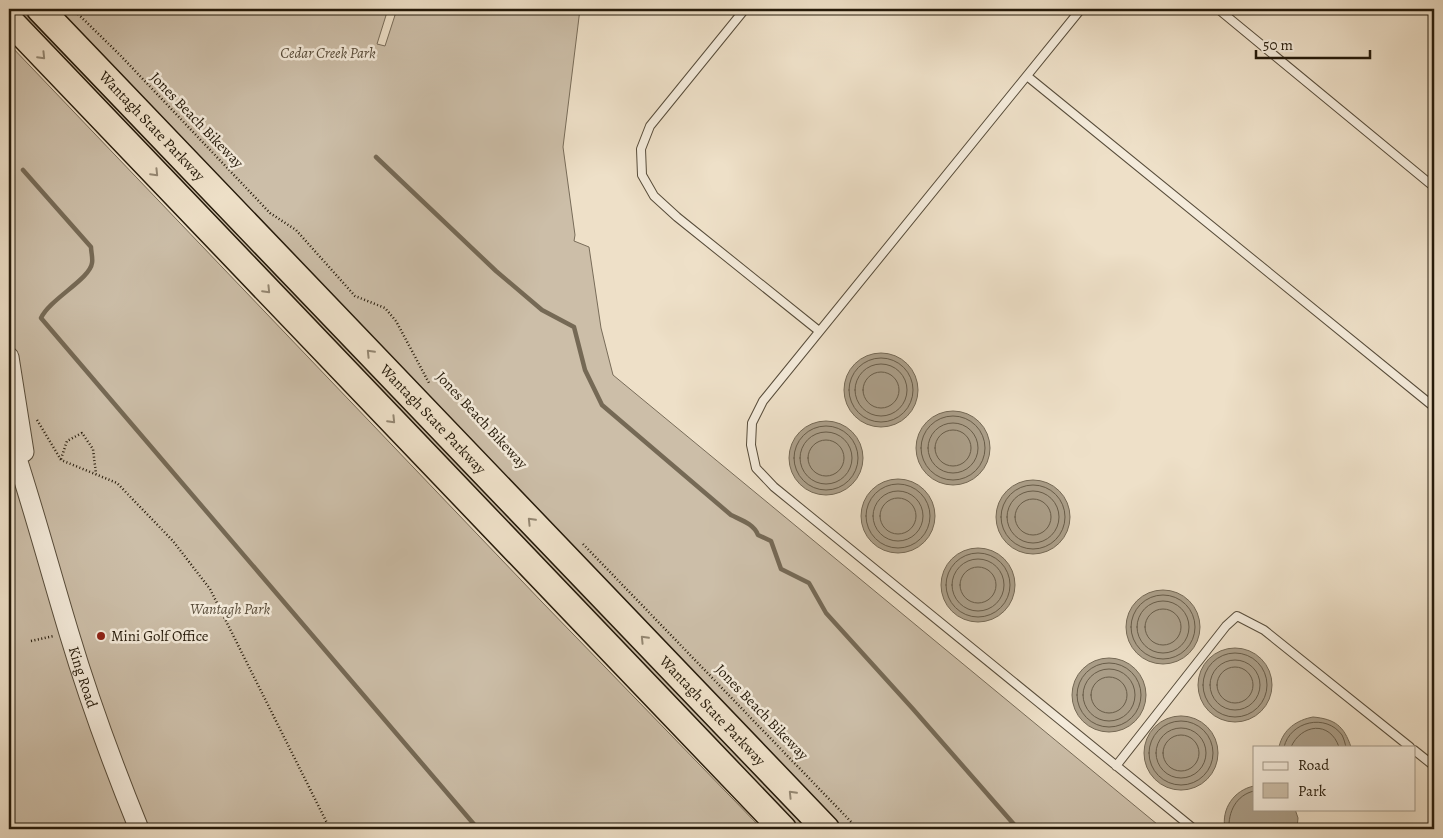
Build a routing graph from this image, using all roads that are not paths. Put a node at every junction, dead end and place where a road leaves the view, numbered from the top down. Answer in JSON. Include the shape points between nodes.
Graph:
{"nodes":[{"id":1,"x":40,"y":9,"type":"edge"},
{"id":2,"x":745,"y":9,"type":"edge"},
{"id":3,"x":1081,"y":9,"type":"edge"},
{"id":4,"x":1218,"y":9,"type":"edge"},
{"id":5,"x":9,"y":20,"type":"edge"},
{"id":6,"x":1027,"y":76,"type":"junction"},
{"id":7,"x":1434,"y":187,"type":"edge"},
{"id":8,"x":819,"y":331,"type":"junction"},
{"id":9,"x":9,"y":357,"type":"edge"},
{"id":10,"x":1434,"y":406,"type":"edge"},
{"id":11,"x":9,"y":434,"type":"edge"},
{"id":12,"x":37,"y":522,"type":"junction"},
{"id":13,"x":1409,"y":746,"type":"edge"},
{"id":14,"x":1416,"y":752,"type":"edge"},
{"id":15,"x":1116,"y":766,"type":"junction"},
{"id":16,"x":1434,"y":766,"type":"edge"},
{"id":17,"x":139,"y":829,"type":"edge"},
{"id":18,"x":783,"y":829,"type":"edge"},
{"id":19,"x":826,"y":829,"type":"edge"},
{"id":20,"x":1194,"y":829,"type":"edge"}],
"edges":[{"from":19,"to":1,"type":"highway","name":"Wantagh State Parkway","one_way":true},
{"from":2,"to":8,"type":"lane","via":[[650,126],[641,149],[642,175],[654,196],[677,217]]},
{"from":3,"to":6,"type":"lane"},
{"from":4,"to":7,"type":"lane"},
{"from":5,"to":18,"type":"highway","name":"Wantagh State Parkway","one_way":true},
{"from":6,"to":8,"type":"lane"},
{"from":6,"to":10,"type":"lane"},
{"from":8,"to":15,"type":"lane","via":[[763,400],[752,423],[751,445],[756,468],[774,487]]},
{"from":9,"to":12,"type":"street","name":"King Road"},
{"from":11,"to":12,"type":"street","name":"King Road"},
{"from":12,"to":17,"type":"street","name":"King Road","via":[[105,743]]},
{"from":13,"to":15,"type":"lane","via":[[1264,630],[1237,616]]},
{"from":14,"to":16,"type":"lane"},
{"from":15,"to":20,"type":"lane"}]}
